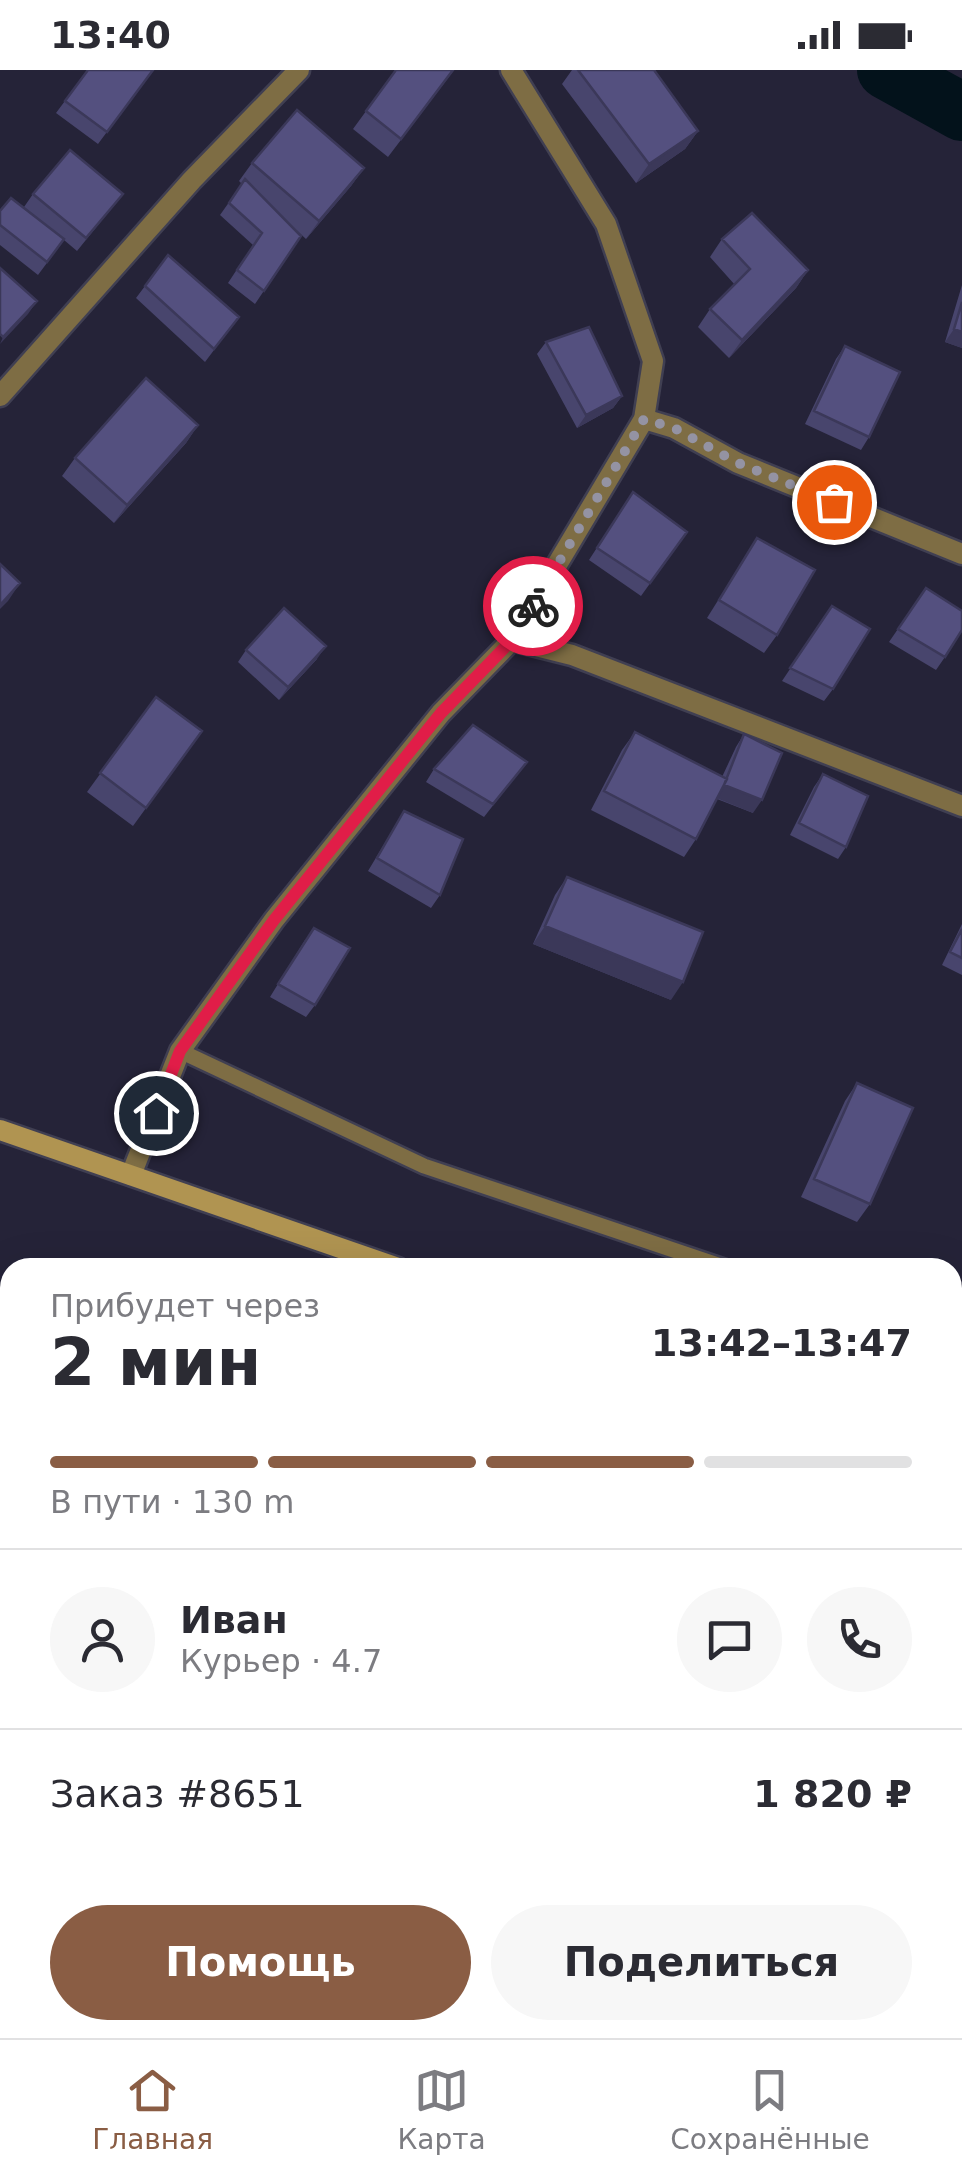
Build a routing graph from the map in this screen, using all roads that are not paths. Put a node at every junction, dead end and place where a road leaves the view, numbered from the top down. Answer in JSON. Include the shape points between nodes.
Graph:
{"nodes":[{"id":1,"x":299,"y":70,"type":"edge"},
{"id":2,"x":511,"y":70,"type":"edge"},
{"id":3,"x":0,"y":396,"type":"edge"},
{"id":4,"x":644,"y":419,"type":"junction"},
{"id":5,"x":962,"y":554,"type":"edge"},
{"id":6,"x":512,"y":640,"type":"junction"},
{"id":7,"x":962,"y":806,"type":"edge"},
{"id":8,"x":180,"y":1051,"type":"junction"},
{"id":9,"x":0,"y":1130,"type":"edge"},
{"id":10,"x":132,"y":1175,"type":"junction"},
{"id":11,"x":369,"y":1258,"type":"edge"},
{"id":12,"x":698,"y":1258,"type":"edge"}],
"edges":[{"from":1,"to":3,"type":"street"},
{"from":2,"to":4,"type":"street","via":[[606,224],[653,361]]},
{"from":4,"to":5,"type":"street"},
{"from":4,"to":6,"type":"street"},
{"from":6,"to":7,"type":"street","via":[[572,656]]},
{"from":6,"to":8,"type":"street","via":[[441,713],[286,905]]},
{"from":8,"to":10,"type":"street"},
{"from":8,"to":12,"type":"lane","via":[[424,1166]]},
{"from":9,"to":10,"type":"main road"},
{"from":10,"to":11,"type":"main road"}]}
